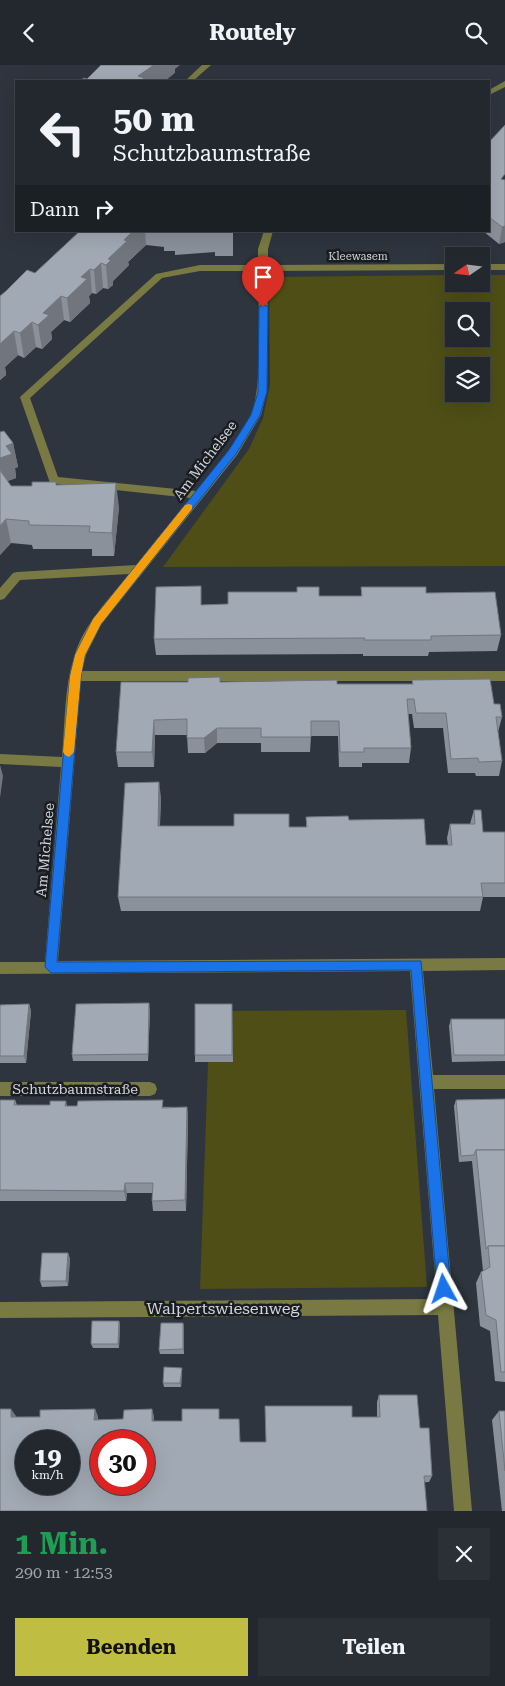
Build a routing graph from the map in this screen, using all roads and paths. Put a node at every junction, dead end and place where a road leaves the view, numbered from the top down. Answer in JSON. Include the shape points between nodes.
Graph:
{"nodes":[{"id":1,"x":207,"y":65,"type":"edge"},
{"id":2,"x":190,"y":80,"type":"edge"},
{"id":3,"x":505,"y":83,"type":"edge"},
{"id":4,"x":490,"y":92,"type":"edge"},
{"id":5,"x":269,"y":232,"type":"edge"},
{"id":6,"x":445,"y":267,"type":"edge"},
{"id":7,"x":490,"y":267,"type":"edge"},
{"id":8,"x":505,"y":267,"type":"edge"},
{"id":9,"x":263,"y":268,"type":"junction"},
{"id":10,"x":198,"y":495,"type":"junction"},
{"id":11,"x":139,"y":569,"type":"junction"},
{"id":12,"x":0,"y":596,"type":"edge"},
{"id":13,"x":75,"y":676,"type":"junction"},
{"id":14,"x":505,"y":676,"type":"edge"},
{"id":15,"x":0,"y":759,"type":"edge"},
{"id":16,"x":68,"y":762,"type":"junction"},
{"id":17,"x":505,"y":964,"type":"edge"},
{"id":18,"x":416,"y":965,"type":"junction"},
{"id":19,"x":51,"y":967,"type":"junction"},
{"id":20,"x":0,"y":968,"type":"edge"},
{"id":21,"x":426,"y":1082,"type":"junction"},
{"id":22,"x":505,"y":1083,"type":"edge"},
{"id":23,"x":0,"y":1089,"type":"edge"},
{"id":24,"x":150,"y":1089,"type":"dead end"},
{"id":25,"x":446,"y":1307,"type":"junction"},
{"id":26,"x":0,"y":1310,"type":"edge"},
{"id":27,"x":463,"y":1511,"type":"edge"}],
"edges":[{"from":1,"to":2,"type":"street"},
{"from":3,"to":4,"type":"street"},
{"from":5,"to":9,"type":"street","name":"Am Michelsee","via":[[263,249]]},
{"from":6,"to":9,"type":"street","name":"Kleewasem"},
{"from":7,"to":8,"type":"street"},
{"from":9,"to":10,"type":"street","name":"Am Michelsee","via":[[262,392],[256,415],[233,452]]},
{"from":9,"to":10,"type":"street","name":"Kleewasem","via":[[200,268],[159,276],[25,397],[54,480]]},
{"from":10,"to":11,"type":"street","name":"Am Michelsee"},
{"from":11,"to":12,"type":"street","via":[[17,576]]},
{"from":11,"to":13,"type":"street","name":"Am Michelsee","via":[[97,622],[80,655]]},
{"from":13,"to":14,"type":"street"},
{"from":13,"to":16,"type":"street","name":"Am Michelsee"},
{"from":15,"to":16,"type":"street"},
{"from":16,"to":19,"type":"street","name":"Am Michelsee"},
{"from":17,"to":18,"type":"street"},
{"from":18,"to":19,"type":"street"},
{"from":18,"to":21,"type":"street"},
{"from":19,"to":20,"type":"street"},
{"from":21,"to":22,"type":"street"},
{"from":21,"to":25,"type":"street"},
{"from":23,"to":24,"type":"street","name":"Schutzbaumstraße"},
{"from":25,"to":26,"type":"street","name":"Walpertswiesenweg"},
{"from":25,"to":27,"type":"street"}]}
